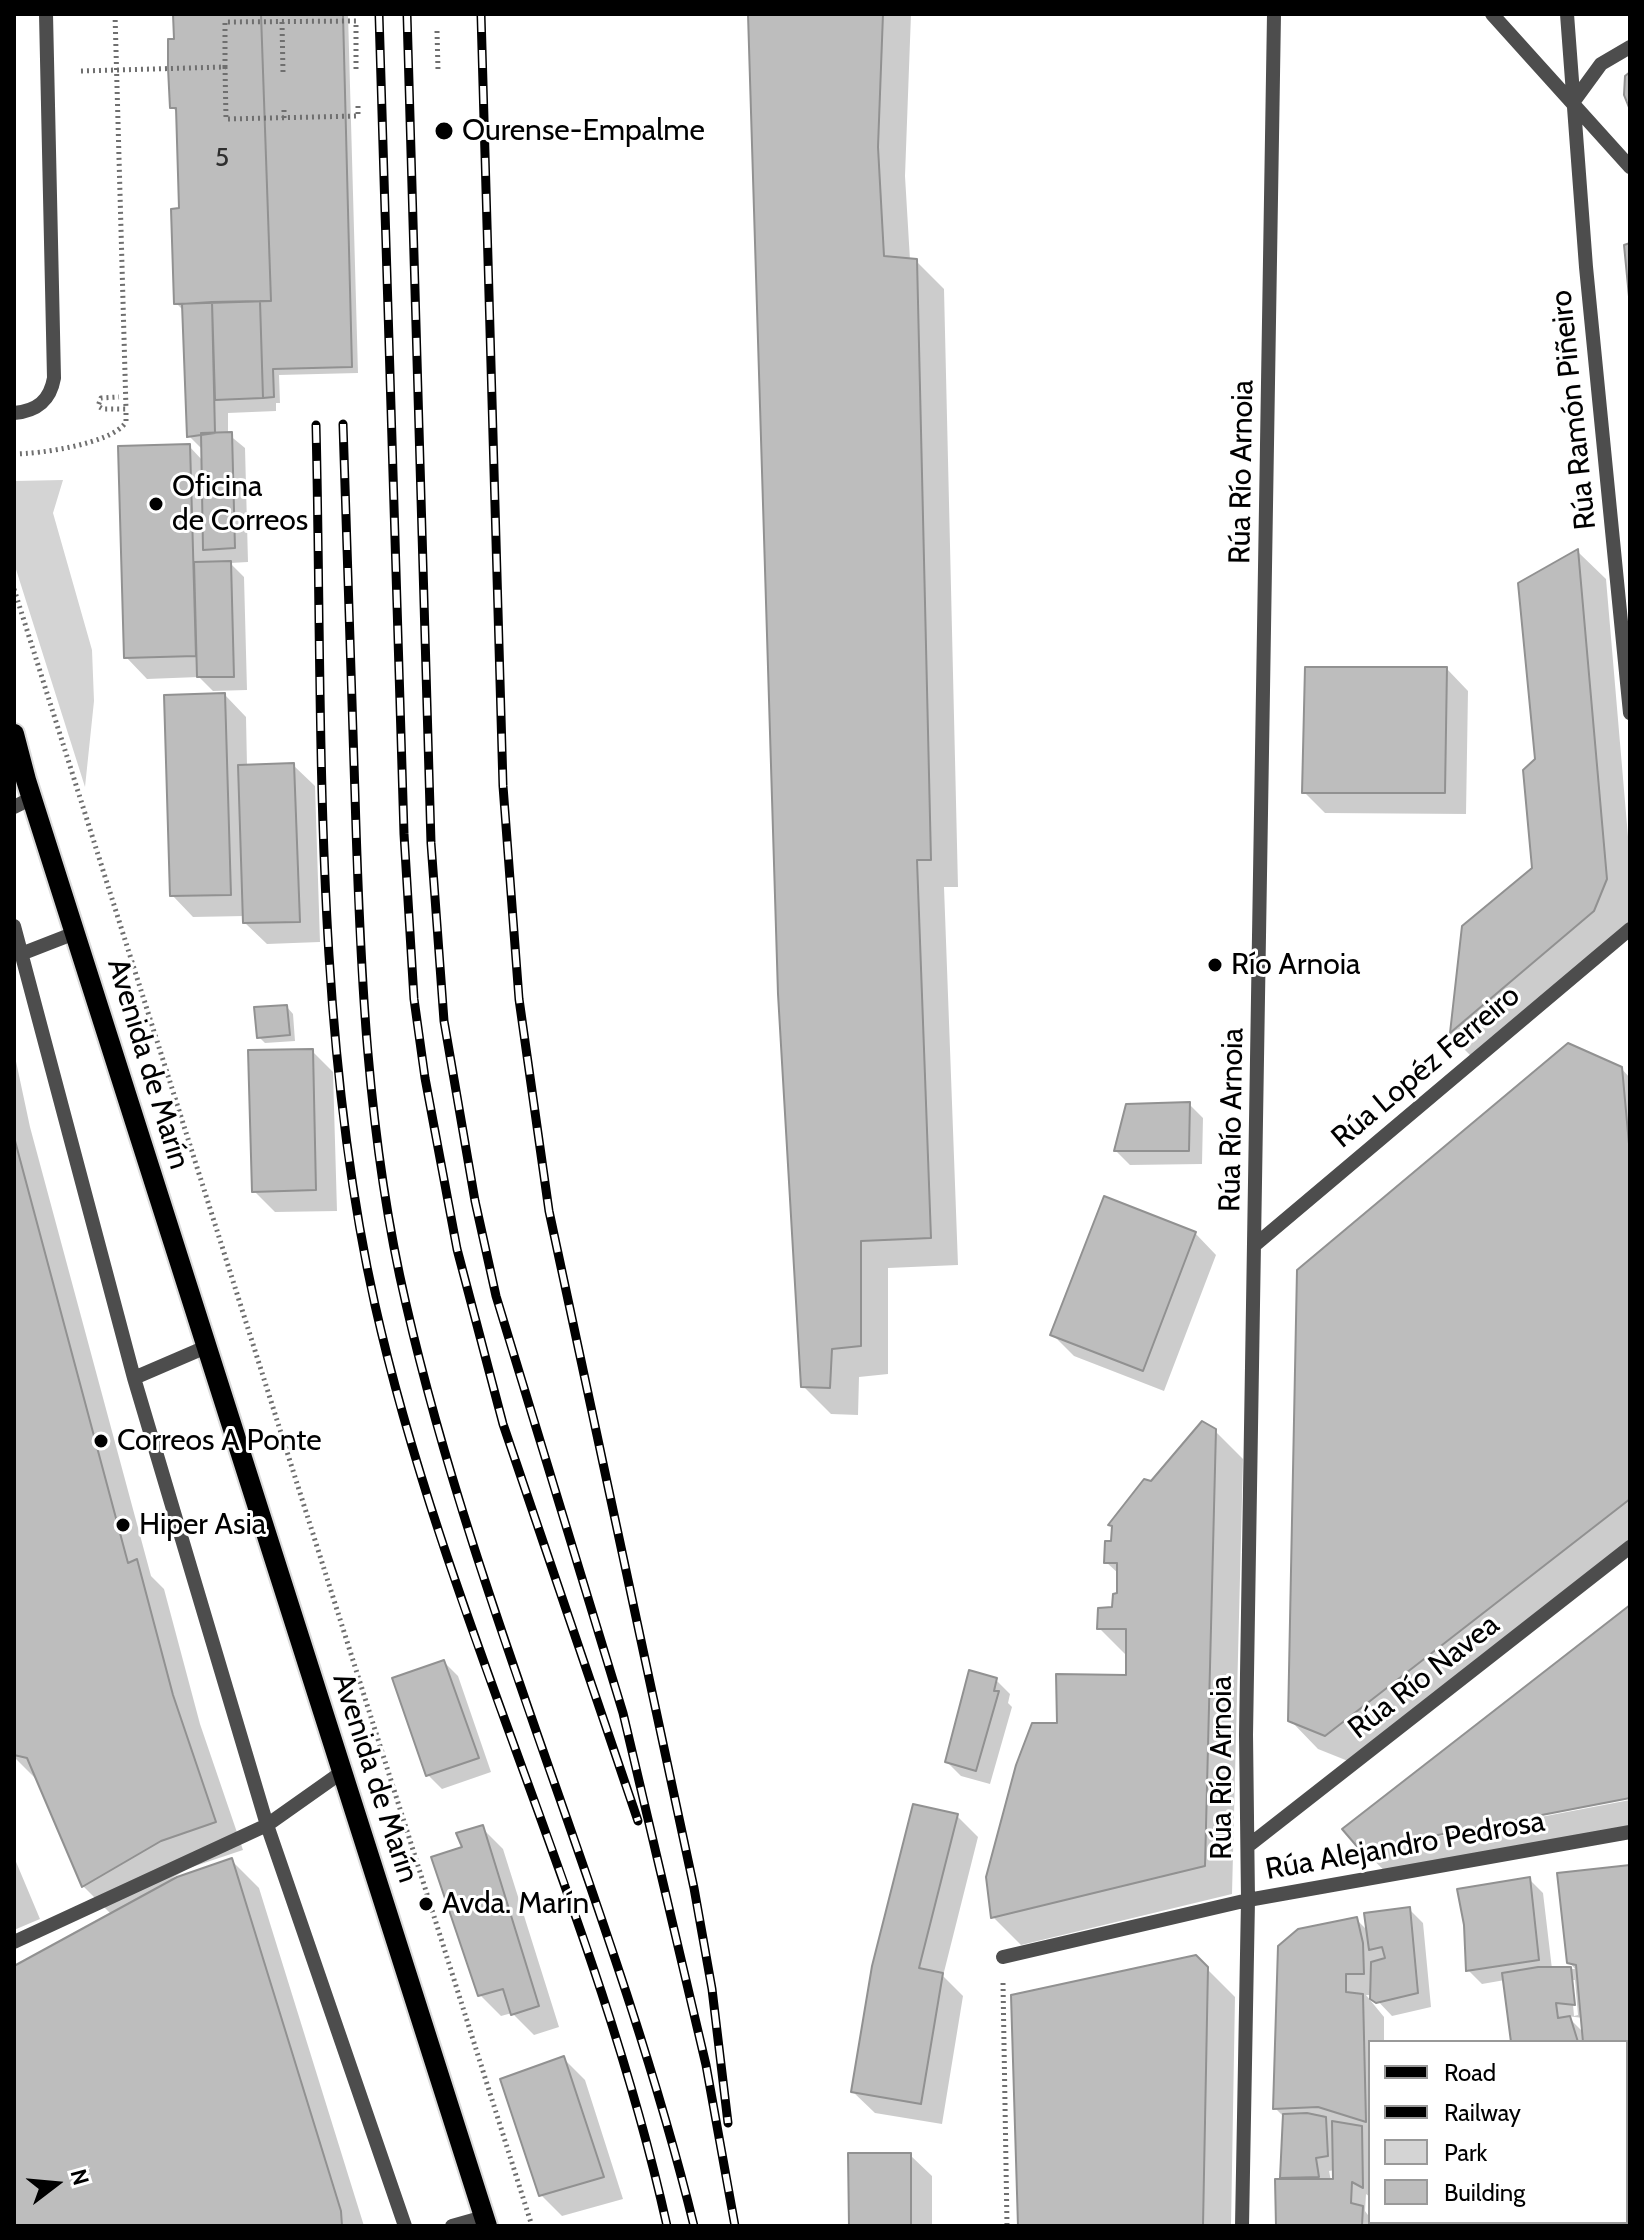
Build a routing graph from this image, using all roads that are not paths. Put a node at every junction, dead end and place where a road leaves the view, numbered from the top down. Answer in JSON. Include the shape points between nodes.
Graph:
{"nodes":[{"id":1,"x":46,"y":14,"type":"edge"},
{"id":2,"x":1274,"y":14,"type":"edge"},
{"id":3,"x":1492,"y":14,"type":"edge"},
{"id":4,"x":1567,"y":14,"type":"edge"},
{"id":5,"x":1630,"y":47,"type":"edge"},
{"id":6,"x":1574,"y":101,"type":"junction"},
{"id":7,"x":1630,"y":167,"type":"edge"},
{"id":8,"x":14,"y":413,"type":"edge"},
{"id":9,"x":1630,"y":713,"type":"edge"},
{"id":10,"x":14,"y":734,"type":"edge"},
{"id":11,"x":14,"y":750,"type":"edge"},
{"id":12,"x":23,"y":770,"type":"junction"},
{"id":13,"x":23,"y":802,"type":"edge"},
{"id":14,"x":14,"y":926,"type":"edge"},
{"id":15,"x":1630,"y":929,"type":"edge"},
{"id":16,"x":75,"y":933,"type":"junction"},
{"id":17,"x":21,"y":954,"type":"junction"},
{"id":18,"x":1255,"y":1245,"type":"junction"},
{"id":19,"x":206,"y":1347,"type":"junction"},
{"id":20,"x":134,"y":1378,"type":"junction"},
{"id":21,"x":1630,"y":1547,"type":"edge"},
{"id":22,"x":342,"y":1772,"type":"junction"},
{"id":23,"x":267,"y":1825,"type":"junction"},
{"id":24,"x":1630,"y":1832,"type":"edge"},
{"id":25,"x":1248,"y":1846,"type":"junction"},
{"id":26,"x":1248,"y":1900,"type":"junction"},
{"id":27,"x":14,"y":1942,"type":"edge"},
{"id":28,"x":1003,"y":1957,"type":"road end"},
{"id":29,"x":486,"y":2222,"type":"edge"},
{"id":30,"x":405,"y":2226,"type":"edge"},
{"id":31,"x":452,"y":2226,"type":"edge"},
{"id":32,"x":1242,"y":2226,"type":"edge"}],
"edges":[{"from":1,"to":8,"type":"street","via":[[54,378],[48,399],[30,411]]},
{"from":2,"to":18,"type":"street","name":"Rúa Río Arnoia"},
{"from":3,"to":6,"type":"street"},
{"from":4,"to":6,"type":"street","name":"Rúa Ramón Piñeiro"},
{"from":5,"to":6,"type":"street","via":[[1601,64]]},
{"from":6,"to":7,"type":"street"},
{"from":6,"to":9,"type":"street","name":"Rúa Ramón Piñeiro"},
{"from":10,"to":12,"type":"main road"},
{"from":11,"to":12,"type":"main road"},
{"from":12,"to":13,"type":"main road","name":"Avenida de Marín"},
{"from":13,"to":16,"type":"main road","name":"Avenida de Marín"},
{"from":14,"to":17,"type":"street"},
{"from":15,"to":18,"type":"street","name":"Rúa Lopéz Ferreiro"},
{"from":16,"to":17,"type":"street"},
{"from":16,"to":19,"type":"main road","name":"Avenida de Marín"},
{"from":17,"to":20,"type":"street"},
{"from":18,"to":25,"type":"street","name":"Rúa Río Arnoia"},
{"from":19,"to":20,"type":"street"},
{"from":19,"to":22,"type":"main road","name":"Avenida de Marín"},
{"from":20,"to":23,"type":"street"},
{"from":21,"to":25,"type":"street","name":"Rúa Río Navea"},
{"from":22,"to":23,"type":"street"},
{"from":22,"to":29,"type":"main road","name":"Avenida de Marín"},
{"from":23,"to":27,"type":"street"},
{"from":23,"to":30,"type":"street"},
{"from":24,"to":26,"type":"street","name":"Rúa Alejandro Pedrosa"},
{"from":25,"to":26,"type":"street","name":"Rúa Río Arnoia"},
{"from":26,"to":28,"type":"street","name":"Rúa Alejandro Pedrosa"},
{"from":26,"to":32,"type":"street","name":"Rúa Río Arnoia"},
{"from":29,"to":31,"type":"street"}]}
